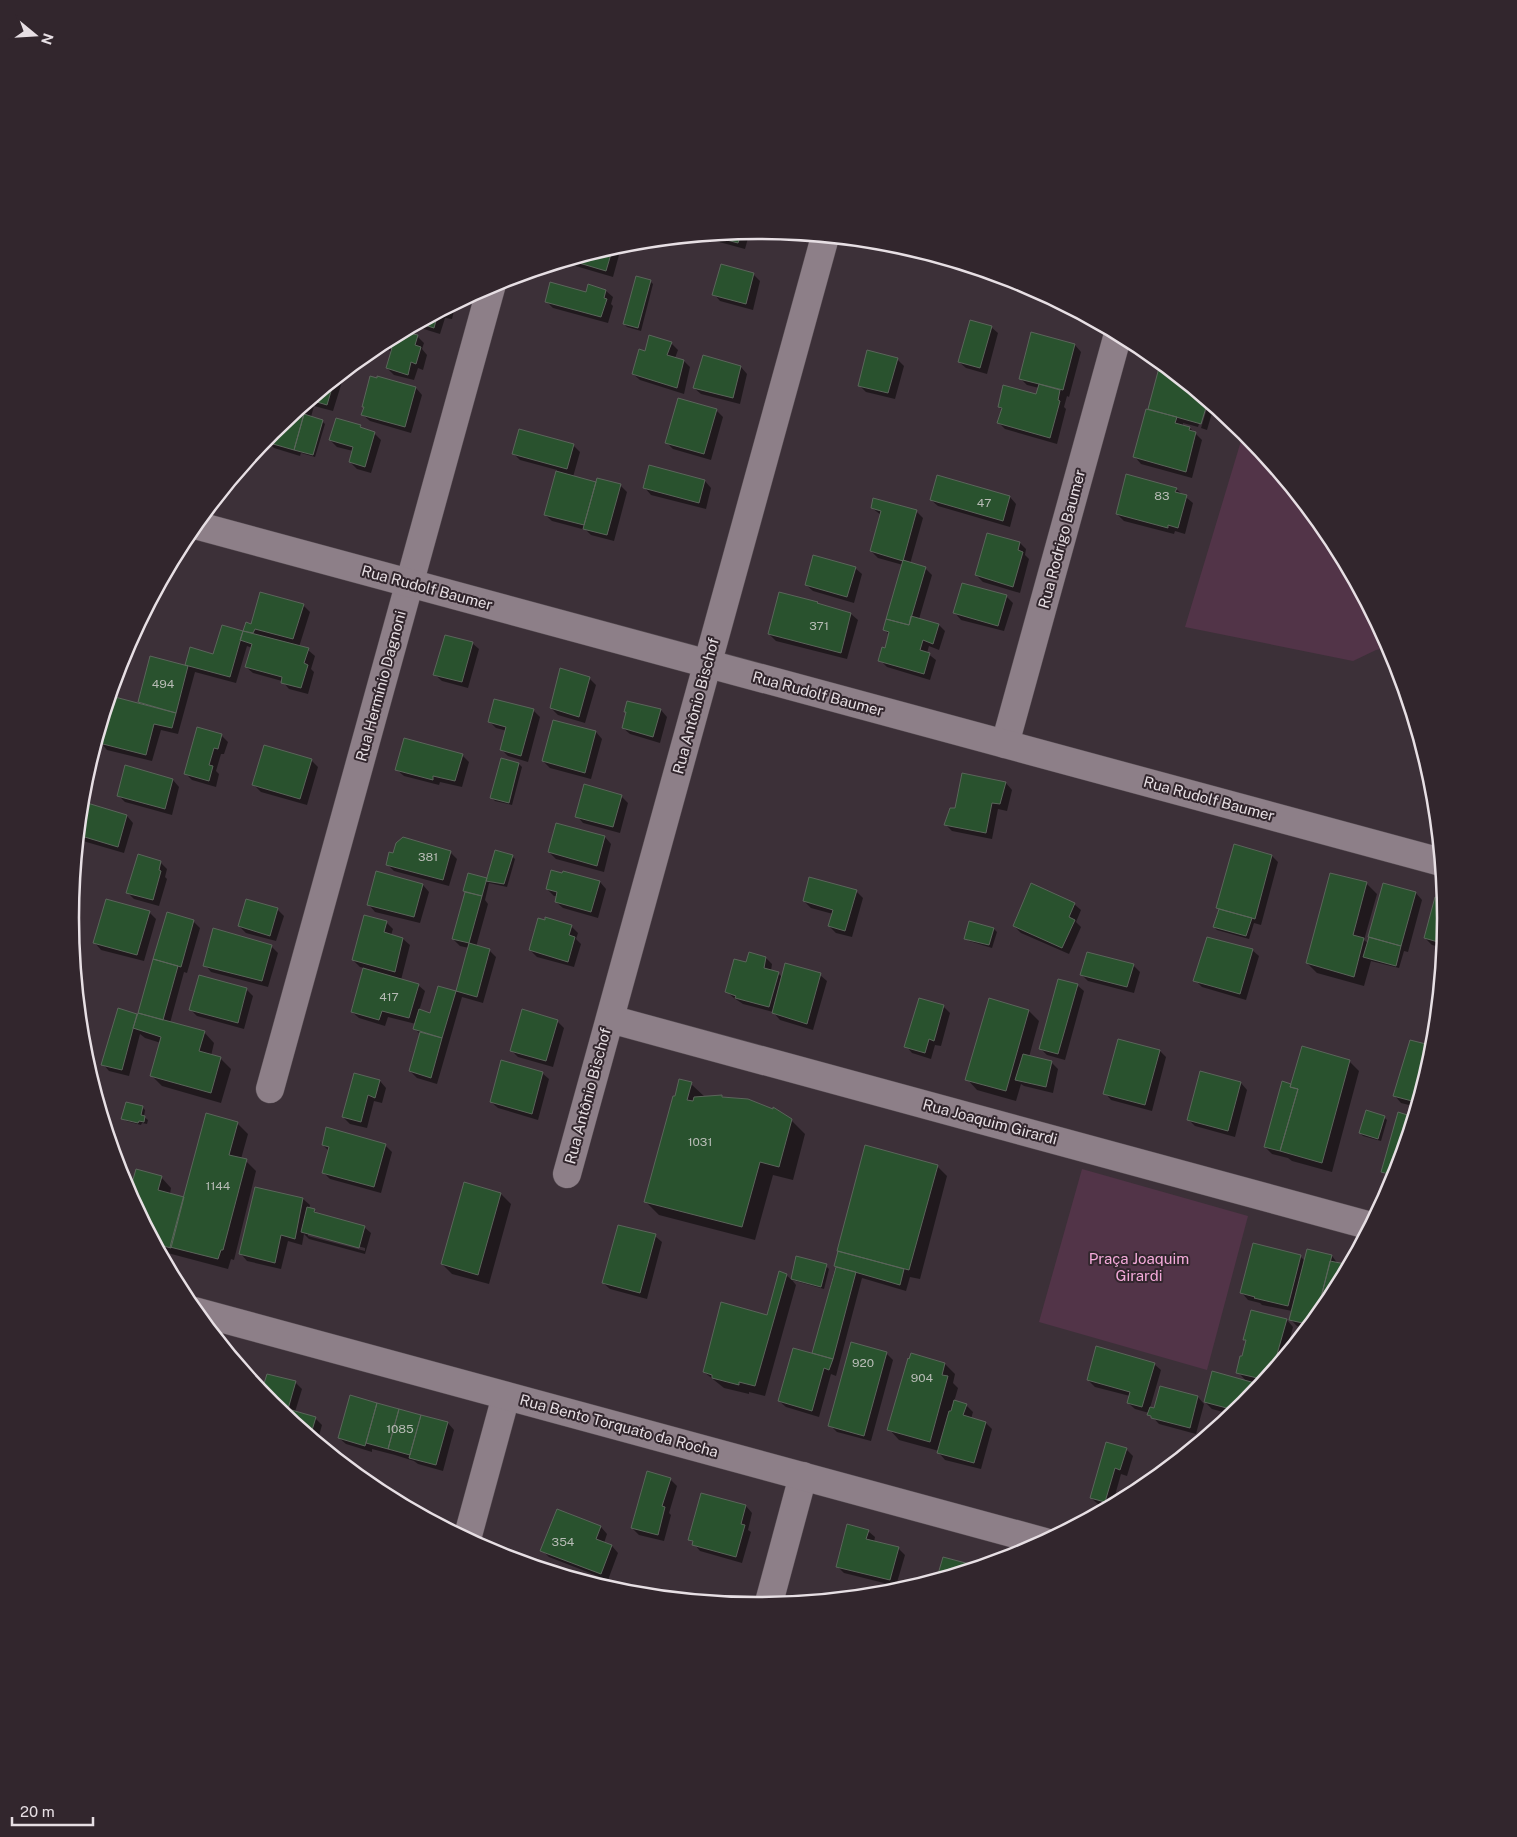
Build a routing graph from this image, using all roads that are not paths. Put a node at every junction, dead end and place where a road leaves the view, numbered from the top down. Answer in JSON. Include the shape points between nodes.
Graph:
{"nodes":[{"id":1,"x":824,"y":242,"type":"edge"},
{"id":2,"x":489,"y":294,"type":"edge"},
{"id":3,"x":1116,"y":341,"type":"edge"},
{"id":4,"x":203,"y":527,"type":"edge"},
{"id":5,"x":409,"y":583,"type":"junction"},
{"id":6,"x":708,"y":664,"type":"junction"},
{"id":7,"x":1006,"y":744,"type":"junction"},
{"id":8,"x":1435,"y":860,"type":"edge"},
{"id":9,"x":610,"y":1019,"type":"junction"},
{"id":10,"x":270,"y":1088,"type":"dead end"},
{"id":11,"x":567,"y":1174,"type":"dead end"},
{"id":12,"x":1365,"y":1224,"type":"edge"},
{"id":13,"x":209,"y":1318,"type":"edge"},
{"id":14,"x":506,"y":1396,"type":"junction"},
{"id":15,"x":803,"y":1476,"type":"junction"},
{"id":16,"x":469,"y":1533,"type":"edge"},
{"id":17,"x":1035,"y":1539,"type":"edge"},
{"id":18,"x":770,"y":1598,"type":"edge"}],
"edges":[{"from":1,"to":6,"type":"street","name":"Rua Antônio Bischof"},
{"from":2,"to":5,"type":"street","name":"Rua Hermínio Dagnoni"},
{"from":3,"to":7,"type":"street","name":"Rua Rodrigo Baumer"},
{"from":4,"to":5,"type":"street","name":"Rua Rudolf Baumer"},
{"from":5,"to":6,"type":"street","name":"Rua Rudolf Baumer"},
{"from":5,"to":10,"type":"street","name":"Rua Hermínio Dagnoni"},
{"from":6,"to":7,"type":"street","name":"Rua Rudolf Baumer"},
{"from":6,"to":9,"type":"street","name":"Rua Antônio Bischof"},
{"from":7,"to":8,"type":"street","name":"Rua Rudolf Baumer"},
{"from":9,"to":11,"type":"street","name":"Rua Antônio Bischof"},
{"from":9,"to":12,"type":"street","name":"Rua Joaquim Girardi"},
{"from":13,"to":14,"type":"street","name":"Rua Bento Torquato da Rocha"},
{"from":14,"to":15,"type":"street","name":"Rua Bento Torquato da Rocha"},
{"from":14,"to":16,"type":"street"},
{"from":15,"to":17,"type":"street","name":"Rua Bento Torquato da Rocha"},
{"from":15,"to":18,"type":"street"}]}
